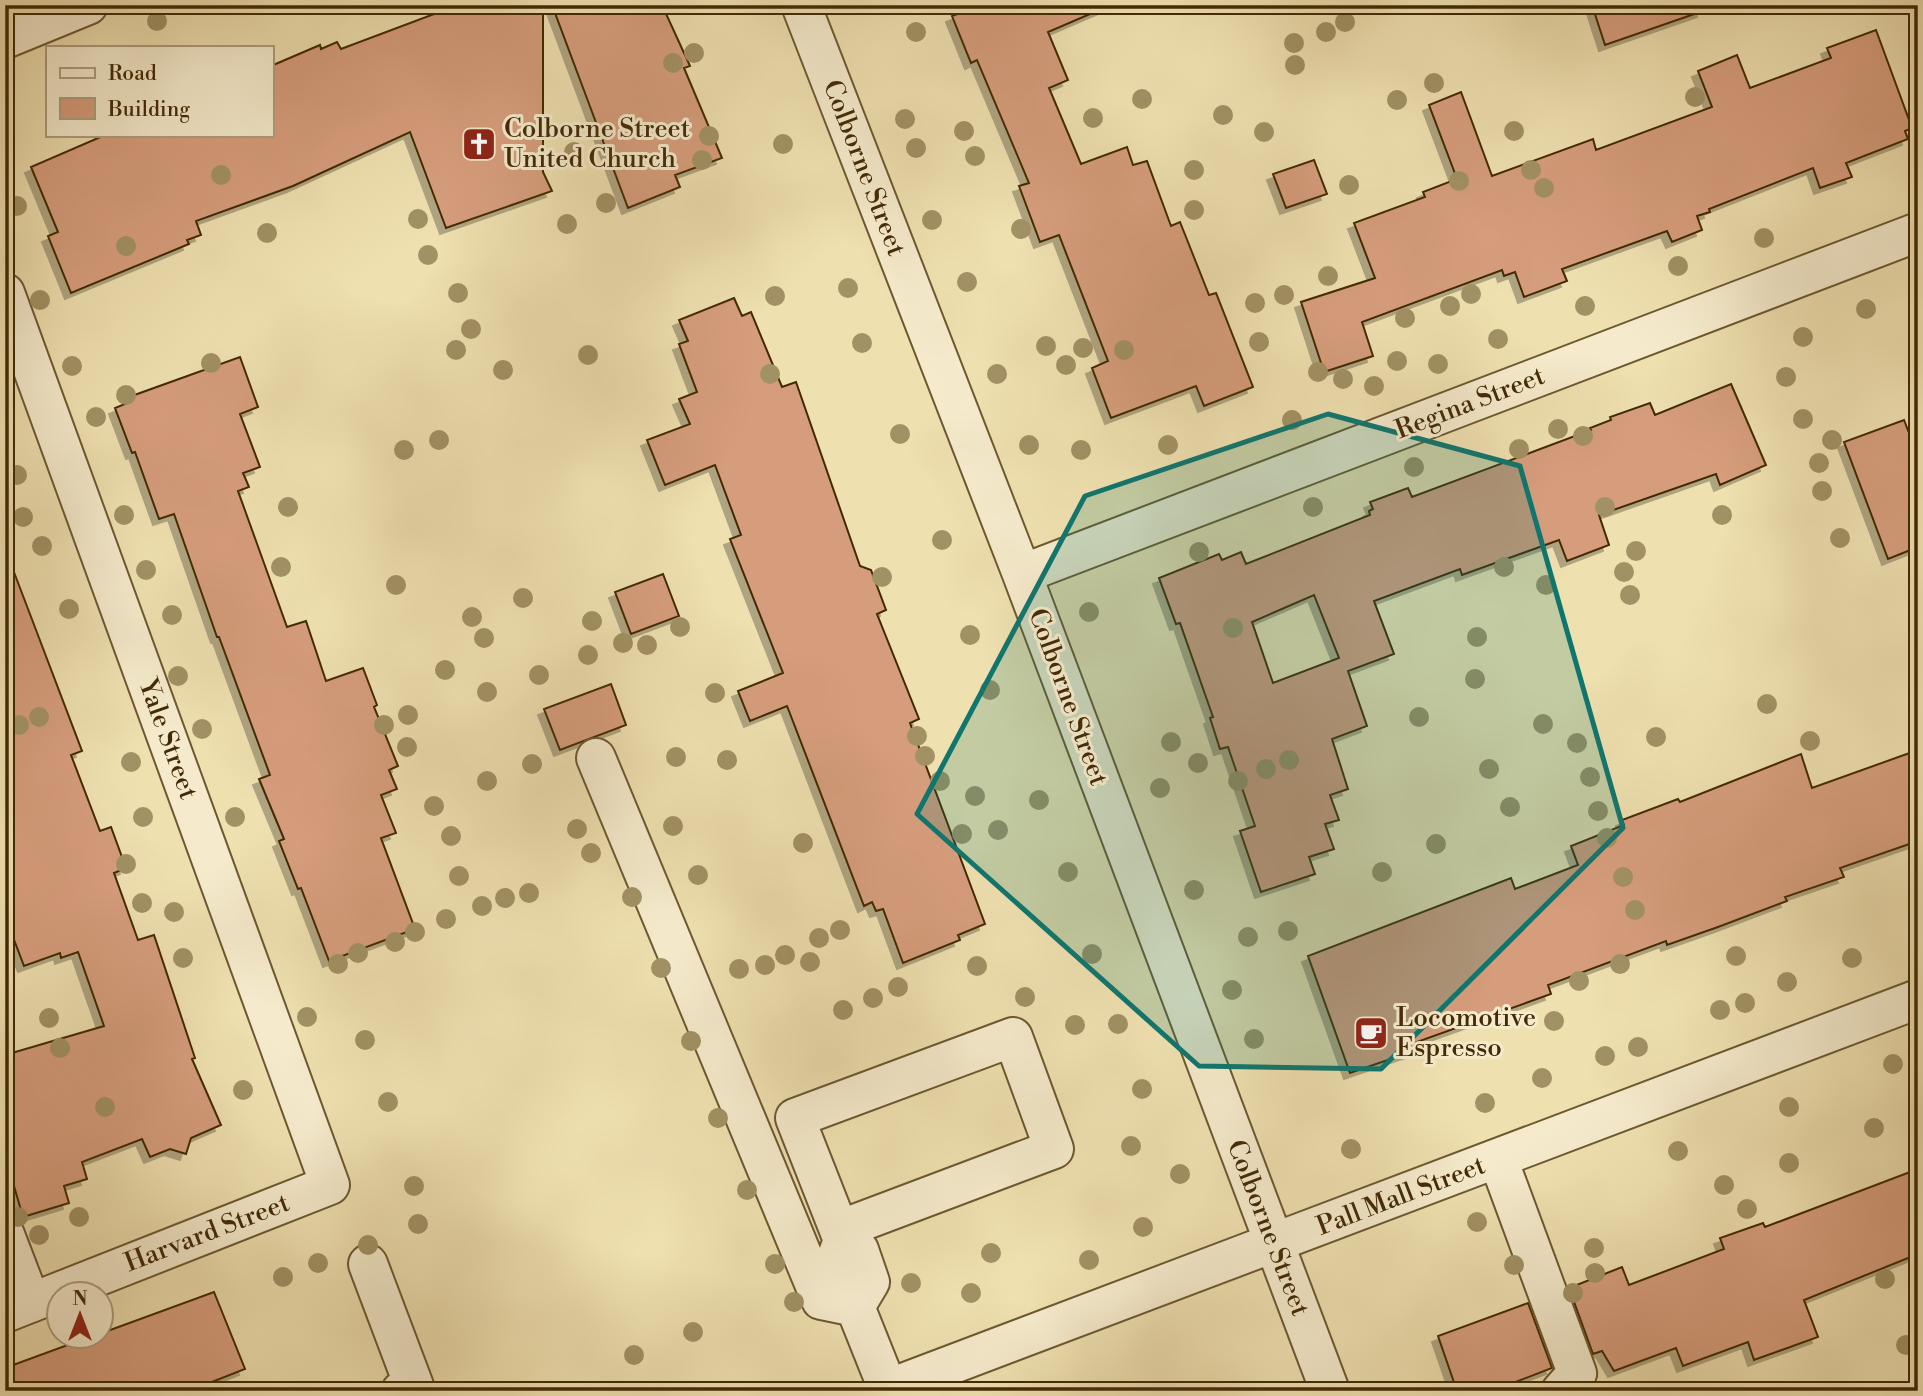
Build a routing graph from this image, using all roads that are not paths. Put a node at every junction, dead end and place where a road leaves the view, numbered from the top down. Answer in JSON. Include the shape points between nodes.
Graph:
{"nodes":[{"id":1,"x":88,"y":5,"type":"edge"},
{"id":2,"x":801,"y":5,"type":"edge"},
{"id":3,"x":5,"y":39,"type":"edge"},
{"id":4,"x":1918,"y":232,"type":"edge"},
{"id":5,"x":5,"y":293,"type":"edge"},
{"id":6,"x":1022,"y":574,"type":"junction"},
{"id":7,"x":596,"y":758,"type":"dead end"},
{"id":8,"x":1918,"y":999,"type":"edge"},
{"id":9,"x":1498,"y":1159,"type":"junction"},
{"id":10,"x":331,"y":1185,"type":"joint"},
{"id":11,"x":5,"y":1235,"type":"edge"},
{"id":12,"x":841,"y":1235,"type":"junction"},
{"id":13,"x":1274,"y":1244,"type":"junction"},
{"id":14,"x":368,"y":1264,"type":"dead end"},
{"id":15,"x":855,"y":1307,"type":"junction"},
{"id":16,"x":18,"y":1308,"type":"edge"},
{"id":17,"x":885,"y":1390,"type":"edge"},
{"id":18,"x":401,"y":1391,"type":"edge"},
{"id":19,"x":1330,"y":1391,"type":"edge"},
{"id":20,"x":1561,"y":1391,"type":"edge"}],
"edges":[{"from":1,"to":3,"type":"street"},
{"from":2,"to":6,"type":"street","name":"Colborne Street"},
{"from":4,"to":6,"type":"street","name":"Regina Street"},
{"from":5,"to":10,"type":"street","name":"Yale Street"},
{"from":6,"to":13,"type":"street","name":"Colborne Street"},
{"from":7,"to":15,"type":"street","via":[[821,1300]]},
{"from":8,"to":9,"type":"street","name":"Pall Mall Street"},
{"from":9,"to":13,"type":"street","name":"Pall Mall Street"},
{"from":9,"to":20,"type":"street","via":[[1577,1373]]},
{"from":10,"to":16,"type":"street","name":"Harvard Street"},
{"from":11,"to":16,"type":"street"},
{"from":12,"to":12,"type":"street","via":[[795,1118],[1013,1037],[1054,1149]]},
{"from":12,"to":15,"type":"street","via":[[836,1259]]},
{"from":13,"to":17,"type":"street","name":"Pall Mall Street"},
{"from":13,"to":19,"type":"street","name":"Colborne Street"},
{"from":14,"to":18,"type":"street","via":[[414,1386]]},
{"from":15,"to":17,"type":"street"}]}
